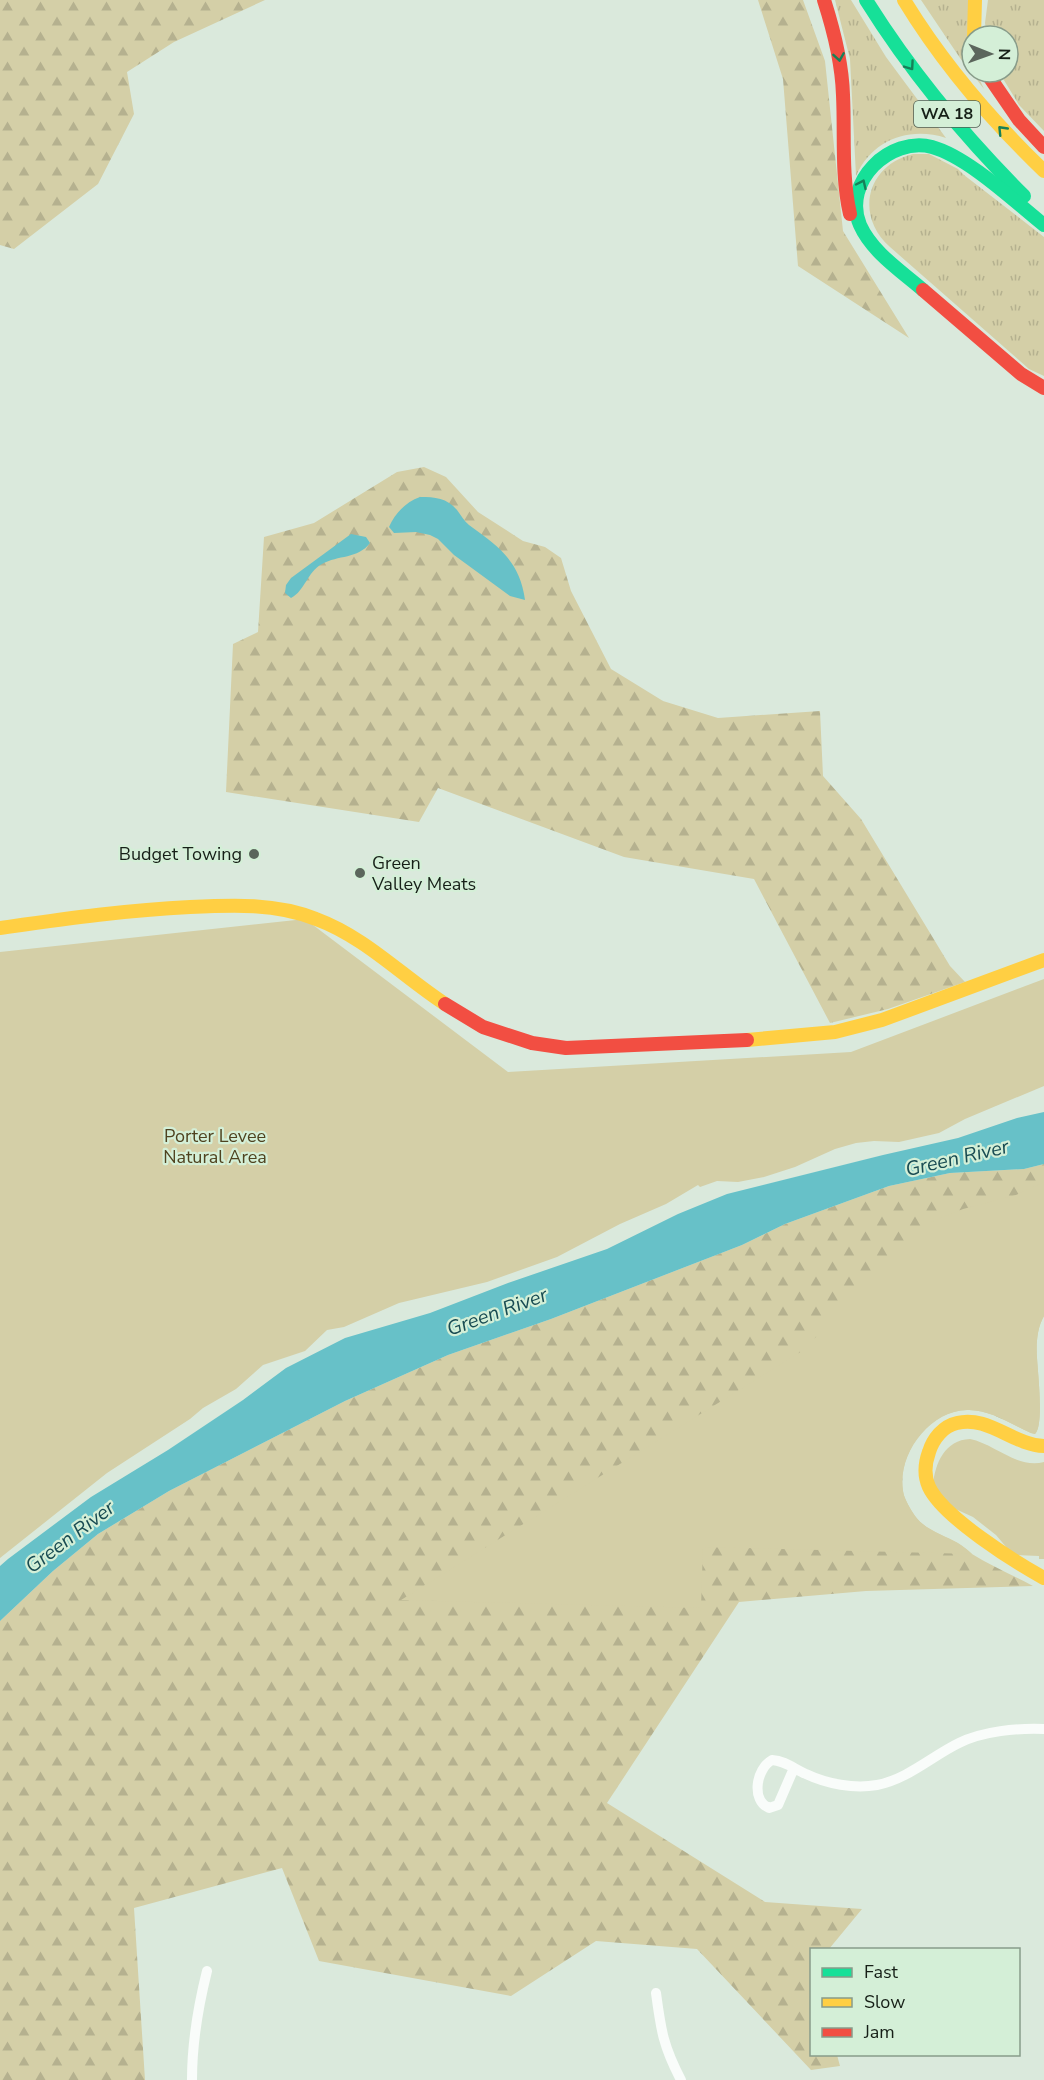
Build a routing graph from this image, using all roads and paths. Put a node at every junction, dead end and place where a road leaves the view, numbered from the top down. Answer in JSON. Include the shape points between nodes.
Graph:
{"nodes":[{"id":1,"x":824,"y":0,"type":"edge"},
{"id":2,"x":866,"y":0,"type":"edge"},
{"id":3,"x":904,"y":0,"type":"edge"},
{"id":4,"x":975,"y":0,"type":"edge"},
{"id":5,"x":974,"y":24,"type":"edge"},
{"id":6,"x":994,"y":84,"type":"edge"},
{"id":7,"x":1044,"y":147,"type":"edge"},
{"id":8,"x":1044,"y":171,"type":"edge"},
{"id":9,"x":1044,"y":216,"type":"edge"},
{"id":10,"x":1044,"y":225,"type":"edge"},
{"id":11,"x":1044,"y":388,"type":"edge"},
{"id":12,"x":1044,"y":402,"type":"edge"},
{"id":13,"x":0,"y":928,"type":"edge"},
{"id":14,"x":1044,"y":960,"type":"edge"},
{"id":15,"x":1044,"y":1446,"type":"edge"},
{"id":16,"x":1044,"y":1578,"type":"edge"},
{"id":17,"x":1044,"y":1729,"type":"edge"},
{"id":18,"x":794,"y":1768,"type":"junction"},
{"id":19,"x":207,"y":1971,"type":"dead end"},
{"id":20,"x":656,"y":1992,"type":"dead end"},
{"id":21,"x":192,"y":2080,"type":"edge"},
{"id":22,"x":681,"y":2080,"type":"edge"}],
"edges":[{"from":1,"to":12,"type":"main road","one_way":true,"via":[[841,72],[848,201],[861,241],[884,267],[1022,390]]},
{"from":2,"to":9,"type":"main road","number":"WA 18","one_way":true,"via":[[936,101]]},
{"from":8,"to":3,"type":"main road","number":"WA 18","one_way":true,"via":[[968,91]]},
{"from":4,"to":5,"type":"main road"},
{"from":6,"to":7,"type":"main road"},
{"from":11,"to":10,"type":"main road","one_way":true,"via":[[1021,374],[876,249],[859,222],[857,197],[869,170],[884,155],[903,146],[922,145],[958,160]]},
{"from":13,"to":14,"type":"main road","via":[[133,910],[232,905],[281,908],[317,919],[356,938],[446,1005],[483,1027],[532,1043],[566,1048],[835,1032],[882,1020]]},
{"from":15,"to":16,"type":"main road","via":[[1024,1442],[985,1423],[959,1423],[947,1426],[937,1436],[925,1465],[930,1490],[941,1502],[1029,1571]]},
{"from":17,"to":18,"type":"street","via":[[992,1733],[960,1742],[900,1778],[877,1785],[832,1783]]},
{"from":18,"to":18,"type":"street","via":[[769,1761],[759,1782],[762,1805],[778,1805]]},
{"from":19,"to":21,"type":"street","via":[[198,2009]]},
{"from":20,"to":22,"type":"street","via":[[662,2037]]}]}
